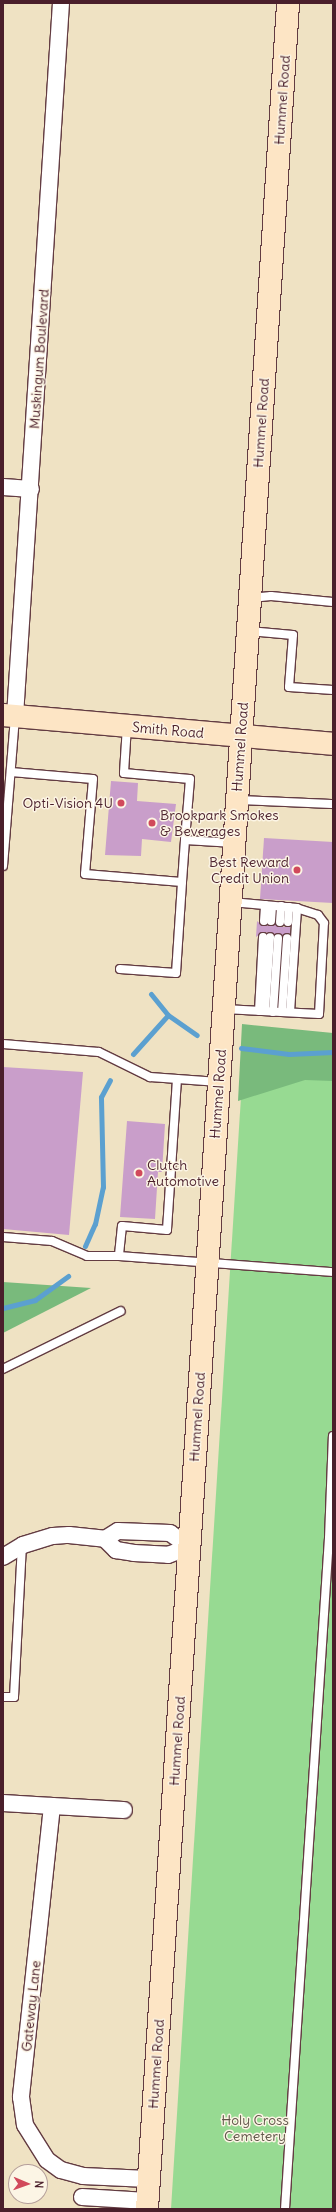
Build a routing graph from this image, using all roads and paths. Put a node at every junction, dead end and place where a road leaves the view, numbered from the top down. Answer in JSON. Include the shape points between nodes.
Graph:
{"nodes":[{"id":1,"x":61,"y":3,"type":"edge"},
{"id":2,"x":288,"y":3,"type":"edge"},
{"id":3,"x":3,"y":487,"type":"edge"},
{"id":4,"x":31,"y":489,"type":"junction"},
{"id":5,"x":250,"y":598,"type":"junction"},
{"id":6,"x":333,"y":602,"type":"edge"},
{"id":7,"x":248,"y":631,"type":"junction"},
{"id":8,"x":333,"y":690,"type":"edge"},
{"id":9,"x":9,"y":715,"type":"edge"},
{"id":10,"x":127,"y":726,"type":"junction"},
{"id":11,"x":241,"y":737,"type":"junction"},
{"id":12,"x":333,"y":744,"type":"edge"},
{"id":13,"x":11,"y":772,"type":"junction"},
{"id":14,"x":6,"y":783,"type":"edge"},
{"id":15,"x":237,"y":800,"type":"junction"},
{"id":16,"x":333,"y":804,"type":"edge"},
{"id":17,"x":185,"y":840,"type":"junction"},
{"id":18,"x":234,"y":843,"type":"junction"},
{"id":19,"x":3,"y":866,"type":"edge"},
{"id":20,"x":182,"y":882,"type":"junction"},
{"id":21,"x":230,"y":902,"type":"junction"},
{"id":22,"x":281,"y":906,"type":"junction"},
{"id":23,"x":287,"y":938,"type":"dead end"},
{"id":24,"x":120,"y":969,"type":"dead end"},
{"id":25,"x":224,"y":1009,"type":"junction"},
{"id":26,"x":265,"y":1011,"type":"junction"},
{"id":27,"x":286,"y":1012,"type":"junction"},
{"id":28,"x":3,"y":1044,"type":"edge"},
{"id":29,"x":177,"y":1079,"type":"junction"},
{"id":30,"x":219,"y":1082,"type":"junction"},
{"id":31,"x":3,"y":1237,"type":"edge"},
{"id":32,"x":119,"y":1256,"type":"junction"},
{"id":33,"x":207,"y":1262,"type":"junction"},
{"id":34,"x":333,"y":1272,"type":"edge"},
{"id":35,"x":121,"y":1310,"type":"dead end"},
{"id":36,"x":3,"y":1369,"type":"edge"},
{"id":37,"x":333,"y":1436,"type":"edge"},
{"id":38,"x":105,"y":1539,"type":"junction"},
{"id":39,"x":331,"y":1540,"type":"edge"},
{"id":40,"x":22,"y":1544,"type":"junction"},
{"id":41,"x":189,"y":1546,"type":"junction"},
{"id":42,"x":3,"y":1556,"type":"edge"},
{"id":43,"x":3,"y":1697,"type":"edge"},
{"id":44,"x":3,"y":1803,"type":"edge"},
{"id":45,"x":52,"y":1806,"type":"junction"},
{"id":46,"x":124,"y":1810,"type":"dead end"},
{"id":47,"x":83,"y":2176,"type":"junction"},
{"id":48,"x":147,"y":2196,"type":"edge"},
{"id":49,"x":81,"y":2203,"type":"edge"},
{"id":50,"x":285,"y":2209,"type":"edge"}],
"edges":[{"from":1,"to":4,"type":"street","name":"Muskingum Boulevard"},
{"from":2,"to":5,"type":"street","name":"Hummel Road"},
{"from":3,"to":4,"type":"street"},
{"from":4,"to":9,"type":"street","name":"Muskingum Boulevard"},
{"from":5,"to":6,"type":"lane","via":[[270,596]]},
{"from":5,"to":7,"type":"street","name":"Hummel Road"},
{"from":7,"to":8,"type":"lane","via":[[293,635],[289,687]]},
{"from":7,"to":11,"type":"street","name":"Hummel Road"},
{"from":9,"to":10,"type":"street","name":"Smith Road"},
{"from":9,"to":13,"type":"lane"},
{"from":10,"to":11,"type":"street","name":"Smith Road"},
{"from":10,"to":17,"type":"lane","via":[[124,773],[190,779]]},
{"from":11,"to":12,"type":"street","name":"Smith Road"},
{"from":11,"to":15,"type":"street","name":"Hummel Road"},
{"from":13,"to":14,"type":"lane"},
{"from":13,"to":20,"type":"lane","via":[[92,779],[85,874]]},
{"from":14,"to":19,"type":"lane"},
{"from":15,"to":16,"type":"lane"},
{"from":15,"to":18,"type":"street","name":"Hummel Road"},
{"from":17,"to":18,"type":"lane"},
{"from":17,"to":20,"type":"lane"},
{"from":18,"to":21,"type":"street","name":"Hummel Road"},
{"from":20,"to":24,"type":"lane","via":[[176,973]]},
{"from":21,"to":22,"type":"lane"},
{"from":21,"to":25,"type":"street","name":"Hummel Road"},
{"from":22,"to":22,"type":"lane","via":[[276,921]]},
{"from":22,"to":27,"type":"lane"},
{"from":22,"to":27,"type":"lane","via":[[318,915],[324,923],[319,1014]]},
{"from":23,"to":27,"type":"lane"},
{"from":25,"to":26,"type":"lane"},
{"from":25,"to":30,"type":"street","name":"Hummel Road"},
{"from":26,"to":26,"type":"lane","via":[[270,937]]},
{"from":26,"to":27,"type":"lane"},
{"from":28,"to":29,"type":"lane","via":[[100,1052],[143,1075]]},
{"from":29,"to":30,"type":"lane"},
{"from":29,"to":32,"type":"lane","via":[[167,1230],[122,1226]]},
{"from":30,"to":33,"type":"street","name":"Hummel Road"},
{"from":31,"to":32,"type":"lane","via":[[52,1241],[87,1256]]},
{"from":32,"to":33,"type":"lane"},
{"from":33,"to":34,"type":"lane"},
{"from":33,"to":41,"type":"street","name":"Hummel Road"},
{"from":35,"to":36,"type":"lane"},
{"from":37,"to":39,"type":"lane"},
{"from":38,"to":40,"type":"street","via":[[69,1535],[53,1536]]},
{"from":38,"to":41,"type":"street","via":[[118,1531],[170,1533]]},
{"from":38,"to":41,"type":"street","via":[[116,1550],[168,1556]]},
{"from":39,"to":50,"type":"lane"},
{"from":40,"to":42,"type":"street"},
{"from":40,"to":43,"type":"lane","via":[[14,1697]]},
{"from":41,"to":48,"type":"street","name":"Hummel Road"},
{"from":44,"to":45,"type":"street"},
{"from":45,"to":46,"type":"street"},
{"from":45,"to":47,"type":"street","name":"Gateway Lane","via":[[21,2097],[25,2125],[47,2160],[61,2170]]},
{"from":47,"to":48,"type":"street","name":"Gateway Lane"},
{"from":47,"to":49,"type":"street"},
{"from":48,"to":49,"type":"street"}]}
